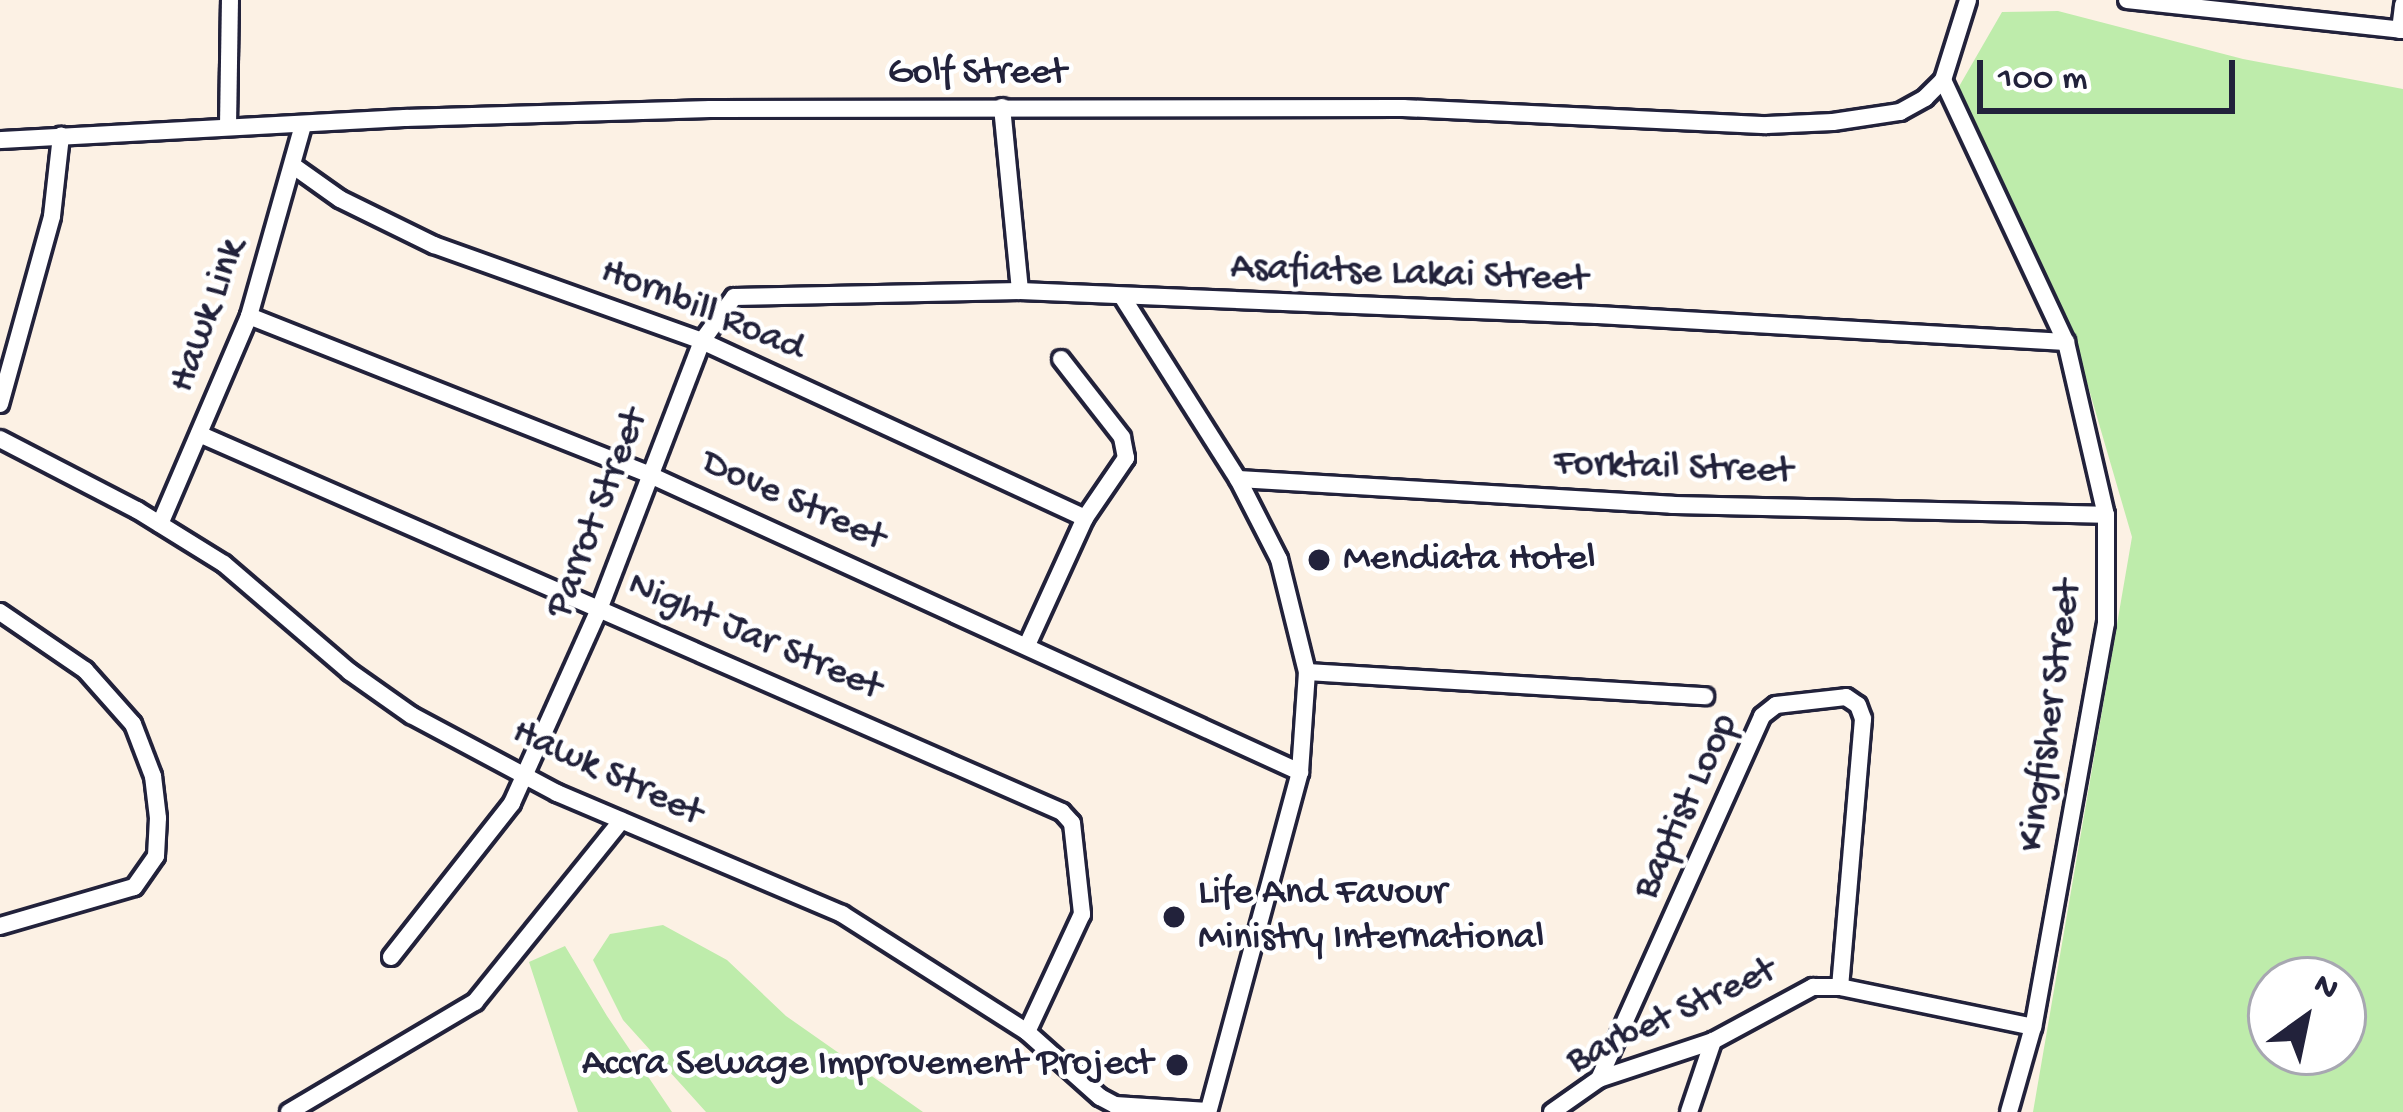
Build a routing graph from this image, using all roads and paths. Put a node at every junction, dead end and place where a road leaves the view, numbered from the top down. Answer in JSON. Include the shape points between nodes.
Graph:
{"nodes":[{"id":1,"x":230,"y":0,"type":"edge"},
{"id":2,"x":1967,"y":0,"type":"edge"},
{"id":3,"x":2127,"y":0,"type":"edge"},
{"id":4,"x":2189,"y":3,"type":"edge"},
{"id":5,"x":2403,"y":4,"type":"edge"},
{"id":6,"x":2402,"y":30,"type":"edge"},
{"id":7,"x":1942,"y":80,"type":"junction"},
{"id":8,"x":1002,"y":107,"type":"junction"},
{"id":9,"x":304,"y":125,"type":"junction"},
{"id":10,"x":228,"y":126,"type":"junction"},
{"id":11,"x":61,"y":136,"type":"junction"},
{"id":12,"x":0,"y":140,"type":"edge"},
{"id":13,"x":295,"y":167,"type":"junction"},
{"id":14,"x":1020,"y":291,"type":"junction"},
{"id":15,"x":750,"y":295,"type":"joint"},
{"id":16,"x":1123,"y":298,"type":"junction"},
{"id":17,"x":248,"y":316,"type":"junction"},
{"id":18,"x":702,"y":341,"type":"junction"},
{"id":19,"x":2066,"y":341,"type":"junction"},
{"id":20,"x":1061,"y":359,"type":"dead end"},
{"id":21,"x":0,"y":404,"type":"edge"},
{"id":22,"x":199,"y":434,"type":"junction"},
{"id":23,"x":0,"y":439,"type":"edge"},
{"id":24,"x":650,"y":475,"type":"junction"},
{"id":25,"x":1238,"y":479,"type":"junction"},
{"id":26,"x":2106,"y":515,"type":"junction"},
{"id":27,"x":1085,"y":518,"type":"junction"},
{"id":28,"x":160,"y":524,"type":"junction"},
{"id":29,"x":600,"y":607,"type":"junction"},
{"id":30,"x":0,"y":612,"type":"edge"},
{"id":31,"x":1028,"y":643,"type":"junction"},
{"id":32,"x":1307,"y":672,"type":"junction"},
{"id":33,"x":1705,"y":696,"type":"dead end"},
{"id":34,"x":1300,"y":772,"type":"junction"},
{"id":35,"x":525,"y":775,"type":"junction"},
{"id":36,"x":621,"y":821,"type":"junction"},
{"id":37,"x":0,"y":926,"type":"edge"},
{"id":38,"x":391,"y":957,"type":"dead end"},
{"id":39,"x":1840,"y":987,"type":"junction"},
{"id":40,"x":2033,"y":1027,"type":"junction"},
{"id":41,"x":1027,"y":1032,"type":"junction"},
{"id":42,"x":1713,"y":1041,"type":"junction"},
{"id":43,"x":1599,"y":1078,"type":"junction"},
{"id":44,"x":1208,"y":1111,"type":"edge"},
{"id":45,"x":289,"y":1112,"type":"edge"},
{"id":46,"x":1552,"y":1112,"type":"edge"},
{"id":47,"x":1689,"y":1112,"type":"edge"},
{"id":48,"x":2009,"y":1112,"type":"edge"}],
"edges":[{"from":1,"to":10,"type":"street"},
{"from":2,"to":7,"type":"street"},
{"from":3,"to":4,"type":"street"},
{"from":4,"to":6,"type":"street"},
{"from":5,"to":6,"type":"street"},
{"from":7,"to":8,"type":"street","name":"Golf Street","via":[[1900,112],[1767,125],[1403,108]]},
{"from":7,"to":19,"type":"street","name":"Kingfisher Street"},
{"from":8,"to":9,"type":"street","name":"Golf Street"},
{"from":8,"to":14,"type":"street"},
{"from":9,"to":10,"type":"street","name":"Golf Street"},
{"from":9,"to":13,"type":"street","name":"Hawk Link"},
{"from":10,"to":11,"type":"street","name":"Golf Street"},
{"from":11,"to":12,"type":"street","name":"Golf Street"},
{"from":11,"to":21,"type":"street","via":[[52,216]]},
{"from":13,"to":17,"type":"street","name":"Hawk Link"},
{"from":13,"to":18,"type":"street","name":"Hornbill Road","via":[[434,245]]},
{"from":14,"to":15,"type":"street","name":"Asafiatse Lakai Street"},
{"from":14,"to":16,"type":"street","name":"Asafiatse Lakai Street"},
{"from":15,"to":18,"type":"street","name":"Parrot Street","via":[[725,304]]},
{"from":16,"to":19,"type":"street","name":"Asafiatse Lakai Street"},
{"from":16,"to":25,"type":"street"},
{"from":17,"to":22,"type":"street","name":"Hawk Link"},
{"from":17,"to":24,"type":"street","name":"Dove Street"},
{"from":18,"to":24,"type":"street","name":"Parrot Street"},
{"from":18,"to":27,"type":"street","name":"Hornbill Road"},
{"from":19,"to":26,"type":"street","name":"Kingfisher Street"},
{"from":20,"to":27,"type":"street","via":[[1128,446]]},
{"from":22,"to":28,"type":"street","name":"Hawk Link"},
{"from":22,"to":29,"type":"street","name":"Night Jar Street"},
{"from":23,"to":28,"type":"street","name":"Hawk Street"},
{"from":24,"to":29,"type":"street","name":"Parrot Street"},
{"from":24,"to":31,"type":"street","name":"Dove Street"},
{"from":25,"to":26,"type":"street","name":"Forktail Street","via":[[1672,505]]},
{"from":25,"to":32,"type":"street","via":[[1279,559]]},
{"from":26,"to":40,"type":"street","name":"Kingfisher Street","via":[[2106,623]]},
{"from":27,"to":31,"type":"street"},
{"from":28,"to":35,"type":"street","name":"Hawk Street","via":[[224,564],[411,715]]},
{"from":29,"to":35,"type":"street","name":"Parrot Street"},
{"from":29,"to":41,"type":"street","name":"Night Jar Street","via":[[1062,812],[1072,823],[1082,914]]},
{"from":30,"to":37,"type":"street","via":[[85,670],[134,724],[158,818],[156,856],[134,887]]},
{"from":31,"to":34,"type":"street","name":"Dove Street"},
{"from":32,"to":33,"type":"street"},
{"from":32,"to":34,"type":"street"},
{"from":34,"to":44,"type":"street"},
{"from":35,"to":36,"type":"street","name":"Hawk Street"},
{"from":35,"to":38,"type":"street","name":"Parrot Street","via":[[493,829]]},
{"from":36,"to":41,"type":"street","name":"Hawk Street","via":[[842,914]]},
{"from":36,"to":45,"type":"street","via":[[475,1002]]},
{"from":39,"to":40,"type":"street","name":"Barbet Street"},
{"from":39,"to":42,"type":"street","name":"Barbet Street","via":[[1814,987]]},
{"from":39,"to":43,"type":"street","name":"Baptist Loop","via":[[1863,719],[1846,697],[1777,705],[1762,716]]},
{"from":40,"to":48,"type":"street","name":"Kingfisher Street"},
{"from":41,"to":44,"type":"street","name":"Hawk Street","via":[[1115,1105]]},
{"from":42,"to":43,"type":"street","name":"Barbet Street"},
{"from":42,"to":47,"type":"street"},
{"from":43,"to":46,"type":"street","name":"Barbet Street"}]}
